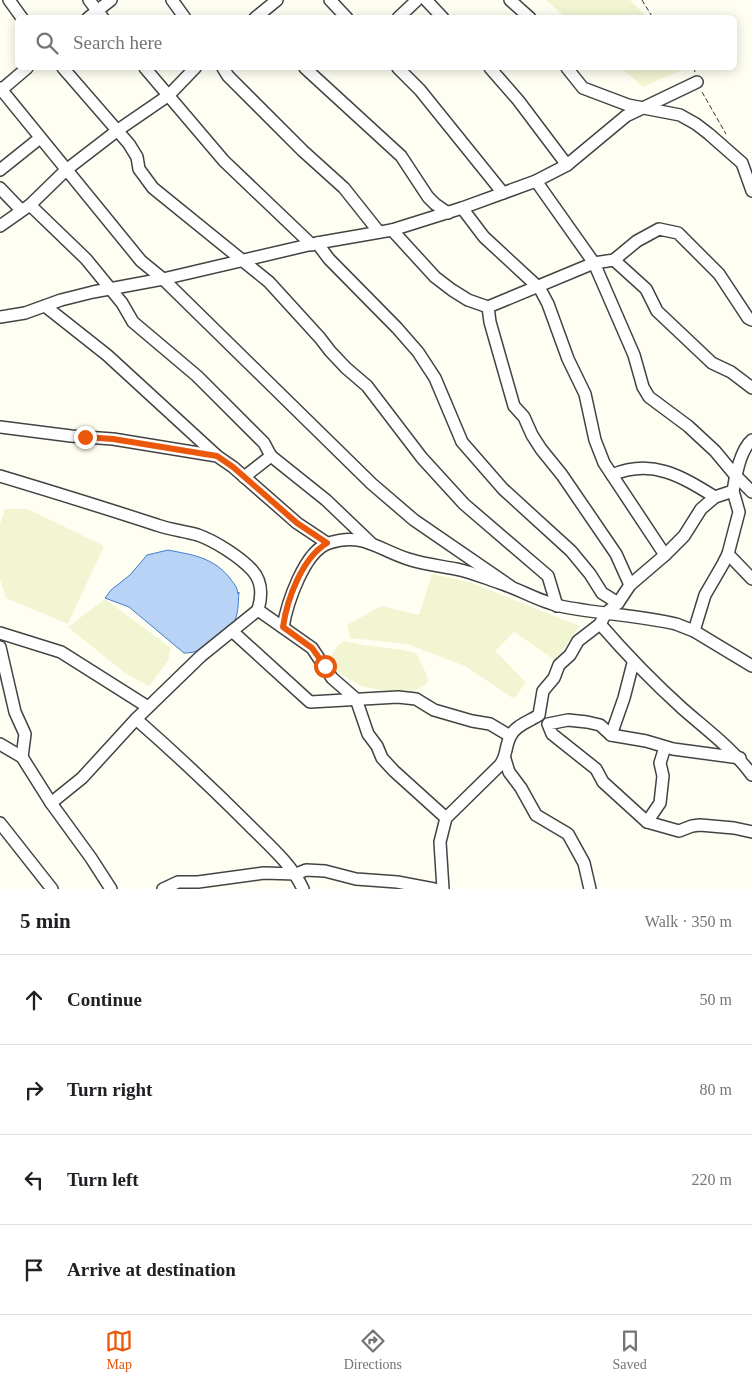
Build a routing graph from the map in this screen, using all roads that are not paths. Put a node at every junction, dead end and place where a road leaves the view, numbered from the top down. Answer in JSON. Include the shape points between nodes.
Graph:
{"nodes":[{"id":1,"x":9,"y":0,"type":"edge"},
{"id":2,"x":89,"y":0,"type":"edge"},
{"id":3,"x":111,"y":0,"type":"edge"},
{"id":4,"x":172,"y":0,"type":"edge"},
{"id":5,"x":256,"y":0,"type":"edge"},
{"id":6,"x":277,"y":0,"type":"edge"},
{"id":7,"x":330,"y":0,"type":"edge"},
{"id":8,"x":418,"y":0,"type":"edge"},
{"id":9,"x":426,"y":0,"type":"edge"},
{"id":10,"x":510,"y":0,"type":"edge"},
{"id":11,"x":20,"y":15,"type":"edge"},
{"id":12,"x":96,"y":15,"type":"edge"},
{"id":13,"x":183,"y":15,"type":"edge"},
{"id":14,"x":258,"y":15,"type":"edge"},
{"id":15,"x":344,"y":15,"type":"edge"},
{"id":16,"x":401,"y":15,"type":"edge"},
{"id":17,"x":440,"y":15,"type":"edge"},
{"id":18,"x":527,"y":15,"type":"edge"},
{"id":19,"x":25,"y":70,"type":"edge"},
{"id":20,"x":65,"y":70,"type":"edge"},
{"id":21,"x":147,"y":70,"type":"edge"},
{"id":22,"x":193,"y":70,"type":"edge"},
{"id":23,"x":224,"y":70,"type":"edge"},
{"id":24,"x":307,"y":70,"type":"edge"},
{"id":25,"x":400,"y":70,"type":"edge"},
{"id":26,"x":492,"y":70,"type":"edge"},
{"id":27,"x":569,"y":70,"type":"edge"},
{"id":28,"x":697,"y":82,"type":"road end"},
{"id":29,"x":0,"y":90,"type":"edge"},
{"id":30,"x":169,"y":95,"type":"junction"},
{"id":31,"x":641,"y":108,"type":"junction"},
{"id":32,"x":118,"y":130,"type":"junction"},
{"id":33,"x":40,"y":138,"type":"junction"},
{"id":34,"x":567,"y":165,"type":"junction"},
{"id":35,"x":0,"y":170,"type":"edge"},
{"id":36,"x":66,"y":170,"type":"junction"},
{"id":37,"x":536,"y":181,"type":"junction"},
{"id":38,"x":0,"y":188,"type":"edge"},
{"id":39,"x":752,"y":191,"type":"edge"},
{"id":40,"x":503,"y":193,"type":"junction"},
{"id":41,"x":25,"y":208,"type":"junction"},
{"id":42,"x":462,"y":208,"type":"junction"},
{"id":43,"x":448,"y":213,"type":"junction"},
{"id":44,"x":0,"y":226,"type":"edge"},
{"id":45,"x":392,"y":230,"type":"junction"},
{"id":46,"x":380,"y":232,"type":"junction"},
{"id":47,"x":314,"y":244,"type":"junction"},
{"id":48,"x":614,"y":260,"type":"junction"},
{"id":49,"x":242,"y":261,"type":"junction"},
{"id":50,"x":594,"y":263,"type":"junction"},
{"id":51,"x":163,"y":279,"type":"junction"},
{"id":52,"x":539,"y":287,"type":"junction"},
{"id":53,"x":109,"y":289,"type":"junction"},
{"id":54,"x":45,"y":306,"type":"junction"},
{"id":55,"x":488,"y":307,"type":"junction"},
{"id":56,"x":0,"y":317,"type":"edge"},
{"id":57,"x":752,"y":320,"type":"edge"},
{"id":58,"x":752,"y":388,"type":"edge"},
{"id":59,"x":1,"y":431,"type":"edge"},
{"id":60,"x":752,"y":440,"type":"edge"},
{"id":61,"x":217,"y":456,"type":"junction"},
{"id":62,"x":271,"y":456,"type":"junction"},
{"id":63,"x":612,"y":475,"type":"junction"},
{"id":64,"x":735,"y":475,"type":"junction"},
{"id":65,"x":0,"y":476,"type":"edge"},
{"id":66,"x":244,"y":477,"type":"junction"},
{"id":67,"x":733,"y":491,"type":"junction"},
{"id":68,"x":752,"y":492,"type":"edge"},
{"id":69,"x":715,"y":497,"type":"junction"},
{"id":70,"x":372,"y":542,"type":"junction"},
{"id":71,"x":327,"y":543,"type":"junction"},
{"id":72,"x":728,"y":554,"type":"junction"},
{"id":73,"x":665,"y":556,"type":"junction"},
{"id":74,"x":752,"y":579,"type":"edge"},
{"id":75,"x":630,"y":585,"type":"junction"},
{"id":76,"x":510,"y":586,"type":"junction"},
{"id":77,"x":618,"y":603,"type":"junction"},
{"id":78,"x":557,"y":606,"type":"junction"},
{"id":79,"x":258,"y":610,"type":"junction"},
{"id":80,"x":606,"y":613,"type":"junction"},
{"id":81,"x":600,"y":624,"type":"junction"},
{"id":82,"x":283,"y":627,"type":"junction"},
{"id":83,"x":232,"y":631,"type":"junction"},
{"id":84,"x":694,"y":631,"type":"junction"},
{"id":85,"x":0,"y":633,"type":"edge"},
{"id":86,"x":0,"y":646,"type":"edge"},
{"id":87,"x":633,"y":663,"type":"junction"},
{"id":88,"x":752,"y":666,"type":"edge"},
{"id":89,"x":356,"y":699,"type":"junction"},
{"id":90,"x":148,"y":707,"type":"junction"},
{"id":91,"x":539,"y":715,"type":"junction"},
{"id":92,"x":136,"y":719,"type":"junction"},
{"id":93,"x":552,"y":723,"type":"junction"},
{"id":94,"x":611,"y":735,"type":"junction"},
{"id":95,"x":510,"y":736,"type":"junction"},
{"id":96,"x":0,"y":744,"type":"edge"},
{"id":97,"x":665,"y":747,"type":"junction"},
{"id":98,"x":22,"y":757,"type":"junction"},
{"id":99,"x":740,"y":758,"type":"junction"},
{"id":100,"x":505,"y":759,"type":"junction"},
{"id":101,"x":752,"y":775,"type":"edge"},
{"id":102,"x":51,"y":803,"type":"junction"},
{"id":103,"x":446,"y":818,"type":"junction"},
{"id":104,"x":647,"y":822,"type":"junction"},
{"id":105,"x":0,"y":823,"type":"edge"},
{"id":106,"x":752,"y":832,"type":"edge"},
{"id":107,"x":296,"y":874,"type":"junction"},
{"id":108,"x":373,"y":885,"type":"edge"},
{"id":109,"x":52,"y":889,"type":"edge"},
{"id":110,"x":111,"y":889,"type":"edge"},
{"id":111,"x":162,"y":889,"type":"edge"},
{"id":112,"x":303,"y":889,"type":"edge"},
{"id":113,"x":434,"y":889,"type":"edge"},
{"id":114,"x":443,"y":889,"type":"edge"},
{"id":115,"x":590,"y":889,"type":"edge"}],
"edges":[{"from":1,"to":11,"type":"street"},
{"from":2,"to":12,"type":"street"},
{"from":3,"to":12,"type":"street"},
{"from":4,"to":13,"type":"street"},
{"from":5,"to":14,"type":"street"},
{"from":6,"to":14,"type":"street"},
{"from":7,"to":15,"type":"street"},
{"from":8,"to":16,"type":"street"},
{"from":9,"to":17,"type":"street"},
{"from":10,"to":18,"type":"street"},
{"from":19,"to":29,"type":"street"},
{"from":20,"to":32,"type":"street"},
{"from":21,"to":30,"type":"street"},
{"from":22,"to":30,"type":"street"},
{"from":23,"to":46,"type":"street","via":[[344,188]]},
{"from":24,"to":43,"type":"street","via":[[401,156],[428,197]]},
{"from":25,"to":40,"type":"street"},
{"from":26,"to":34,"type":"street"},
{"from":27,"to":31,"type":"street","via":[[583,88]]},
{"from":28,"to":31,"type":"street"},
{"from":29,"to":33,"type":"street"},
{"from":30,"to":32,"type":"street"},
{"from":30,"to":47,"type":"street","via":[[224,161]]},
{"from":31,"to":34,"type":"street","via":[[626,116]]},
{"from":31,"to":39,"type":"street","via":[[680,115],[710,134],[742,163]]},
{"from":32,"to":36,"type":"street"},
{"from":32,"to":49,"type":"street","via":[[138,157],[140,169],[153,188]]},
{"from":33,"to":35,"type":"street"},
{"from":33,"to":36,"type":"street"},
{"from":34,"to":37,"type":"street"},
{"from":36,"to":41,"type":"street"},
{"from":36,"to":51,"type":"street","via":[[141,261]]},
{"from":37,"to":40,"type":"street"},
{"from":37,"to":50,"type":"street"},
{"from":38,"to":41,"type":"street"},
{"from":40,"to":42,"type":"street"},
{"from":41,"to":44,"type":"street"},
{"from":41,"to":53,"type":"street","via":[[86,259]]},
{"from":42,"to":43,"type":"street"},
{"from":42,"to":52,"type":"street","via":[[490,243]]},
{"from":43,"to":45,"type":"street"},
{"from":45,"to":46,"type":"street"},
{"from":45,"to":55,"type":"street","via":[[452,290]]},
{"from":46,"to":47,"type":"street"},
{"from":47,"to":49,"type":"street"},
{"from":47,"to":77,"type":"street","via":[[418,352],[434,378],[462,442],[503,489],[572,551],[602,593]]},
{"from":48,"to":50,"type":"street"},
{"from":48,"to":57,"type":"street","via":[[637,241],[659,229],[678,233],[719,274]]},
{"from":48,"to":58,"type":"street","via":[[646,290],[657,311],[712,363]]},
{"from":49,"to":51,"type":"street"},
{"from":49,"to":78,"type":"street","via":[[269,282],[336,357],[367,386],[422,458],[464,504],[548,576]]},
{"from":50,"to":52,"type":"street"},
{"from":50,"to":64,"type":"street","via":[[634,355],[645,391],[715,451]]},
{"from":51,"to":53,"type":"street"},
{"from":51,"to":76,"type":"street","via":[[372,484],[414,520]]},
{"from":52,"to":55,"type":"street"},
{"from":52,"to":63,"type":"street","via":[[585,394],[595,440]]},
{"from":53,"to":54,"type":"street"},
{"from":53,"to":62,"type":"street","via":[[133,322],[197,376],[264,443]]},
{"from":54,"to":56,"type":"street","via":[[25,314]]},
{"from":54,"to":61,"type":"street","via":[[107,355]]},
{"from":55,"to":75,"type":"street","via":[[514,406],[616,554]]},
{"from":59,"to":61,"type":"street","via":[[113,439]]},
{"from":60,"to":64,"type":"street","via":[[747,444]]},
{"from":61,"to":66,"type":"street"},
{"from":62,"to":66,"type":"street"},
{"from":62,"to":70,"type":"street"},
{"from":63,"to":69,"type":"street","via":[[626,469],[654,468],[687,480]]},
{"from":63,"to":73,"type":"street"},
{"from":64,"to":67,"type":"street"},
{"from":64,"to":68,"type":"street"},
{"from":65,"to":79,"type":"street","via":[[210,540],[253,571],[259,580],[262,597]]},
{"from":66,"to":71,"type":"street","via":[[297,523]]},
{"from":67,"to":69,"type":"street"},
{"from":67,"to":72,"type":"street","via":[[739,512]]},
{"from":69,"to":73,"type":"street","via":[[701,509],[684,536]]},
{"from":70,"to":71,"type":"street","via":[[349,538]]},
{"from":70,"to":76,"type":"street","via":[[419,563],[458,569]]},
{"from":71,"to":82,"type":"street","via":[[308,562],[290,600]]},
{"from":72,"to":74,"type":"street"},
{"from":72,"to":84,"type":"street","via":[[705,595]]},
{"from":73,"to":75,"type":"street"},
{"from":75,"to":77,"type":"street"},
{"from":76,"to":78,"type":"street"},
{"from":77,"to":80,"type":"street"},
{"from":78,"to":80,"type":"street"},
{"from":79,"to":82,"type":"street"},
{"from":79,"to":83,"type":"street"},
{"from":80,"to":81,"type":"street"},
{"from":80,"to":84,"type":"street","via":[[661,621]]},
{"from":81,"to":87,"type":"street"},
{"from":81,"to":91,"type":"street","via":[[578,641],[559,665],[543,692]]},
{"from":82,"to":89,"type":"street","via":[[312,648],[332,678]]},
{"from":83,"to":89,"type":"street","via":[[310,702]]},
{"from":83,"to":90,"type":"street","via":[[200,656]]},
{"from":84,"to":88,"type":"street"},
{"from":85,"to":90,"type":"street","via":[[61,652]]},
{"from":86,"to":98,"type":"street","via":[[15,712],[25,734]]},
{"from":87,"to":94,"type":"street"},
{"from":87,"to":99,"type":"street"},
{"from":89,"to":95,"type":"street","via":[[416,699],[434,710],[490,724]]},
{"from":89,"to":103,"type":"street","via":[[368,734],[382,758]]},
{"from":90,"to":92,"type":"street"},
{"from":91,"to":93,"type":"street"},
{"from":91,"to":95,"type":"street","via":[[518,727]]},
{"from":92,"to":102,"type":"street","via":[[82,778]]},
{"from":92,"to":107,"type":"street","via":[[187,764]]},
{"from":93,"to":94,"type":"street","via":[[568,720],[600,725]]},
{"from":93,"to":104,"type":"street","via":[[548,724],[552,734],[596,769],[603,782]]},
{"from":94,"to":97,"type":"street"},
{"from":95,"to":100,"type":"street"},
{"from":96,"to":98,"type":"street"},
{"from":97,"to":99,"type":"street"},
{"from":97,"to":104,"type":"street","via":[[660,763],[663,776],[660,803]]},
{"from":98,"to":102,"type":"street"},
{"from":99,"to":101,"type":"street"},
{"from":100,"to":103,"type":"street"},
{"from":100,"to":115,"type":"street","via":[[508,772],[536,815],[568,834],[584,863]]},
{"from":102,"to":110,"type":"street"},
{"from":103,"to":114,"type":"street","via":[[440,842]]},
{"from":104,"to":106,"type":"street","via":[[679,831],[700,825]]},
{"from":105,"to":109,"type":"street"},
{"from":107,"to":108,"type":"street","via":[[306,870],[325,871]]},
{"from":107,"to":111,"type":"street","via":[[178,882]]},
{"from":107,"to":112,"type":"street"},
{"from":108,"to":113,"type":"street","via":[[397,882]]}]}
